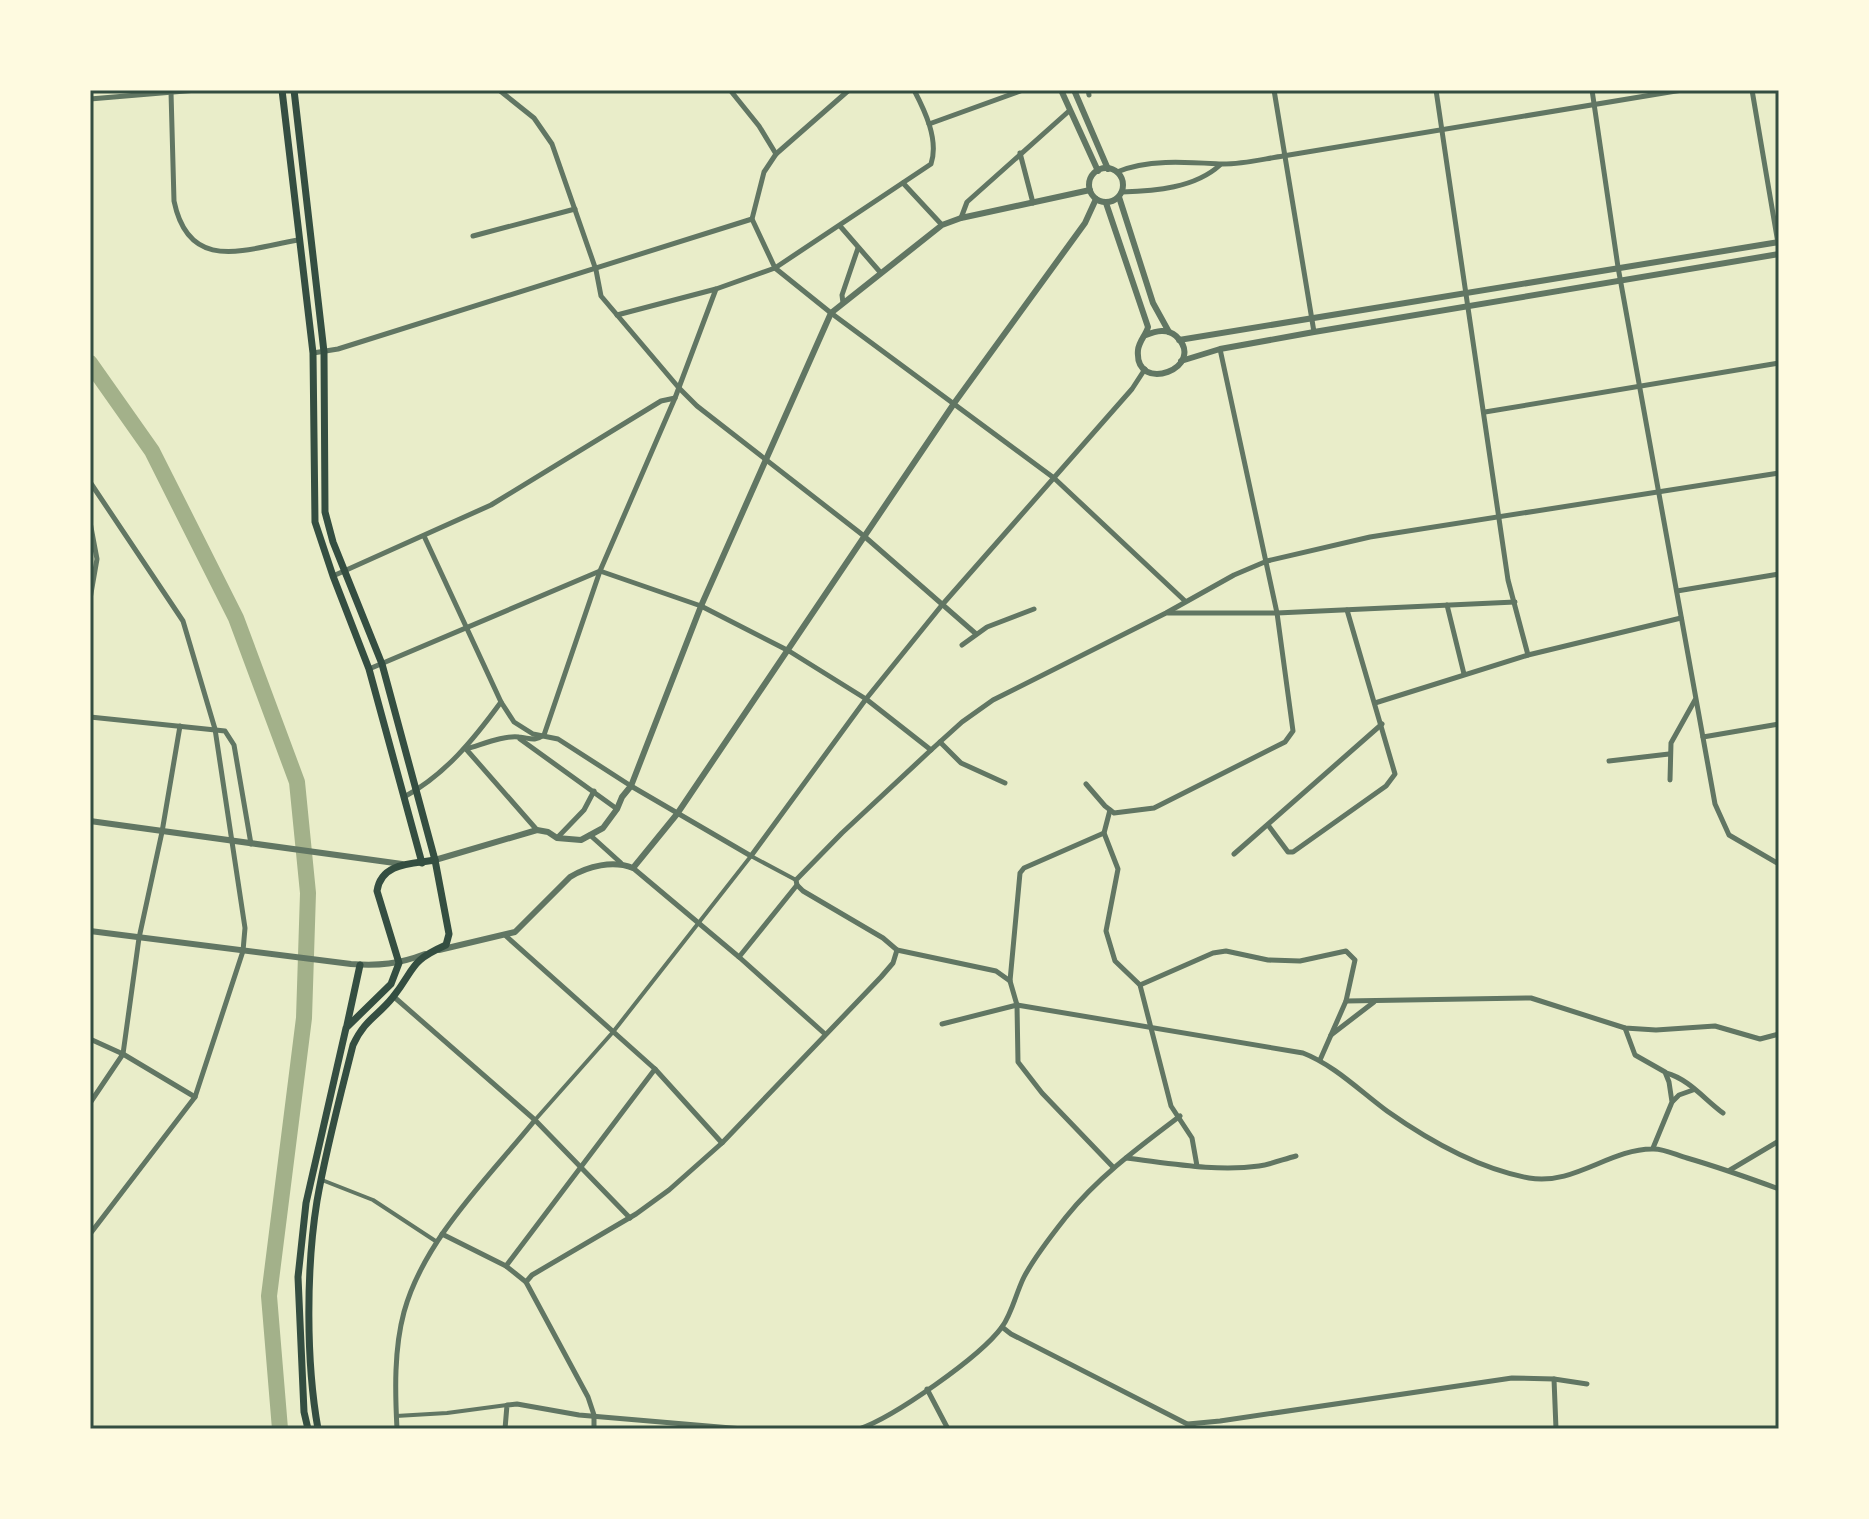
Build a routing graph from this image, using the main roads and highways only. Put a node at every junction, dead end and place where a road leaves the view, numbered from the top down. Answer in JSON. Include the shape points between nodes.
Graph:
{"nodes":[{"id":1,"x":282,"y":90,"type":"edge"},
{"id":2,"x":294,"y":90,"type":"edge"},
{"id":3,"x":325,"y":450,"type":"junction"},
{"id":4,"x":314,"y":452,"type":"junction"},
{"id":5,"x":435,"y":860,"type":"junction"},
{"id":6,"x":422,"y":863,"type":"junction"},
{"id":7,"x":355,"y":964,"type":"road end"},
{"id":8,"x":346,"y":1028,"type":"junction"},
{"id":9,"x":308,"y":1429,"type":"edge"},
{"id":10,"x":318,"y":1429,"type":"edge"}],
"edges":[{"from":1,"to":4,"type":"main road","via":[[313,353]]},
{"from":2,"to":3,"type":"main road","via":[[324,352]]},
{"from":3,"to":4,"type":"main road"},
{"from":3,"to":5,"type":"main road","via":[[325,512],[333,542],[382,664]]},
{"from":4,"to":6,"type":"main road","via":[[315,522],[369,669]]},
{"from":5,"to":6,"type":"main road"},
{"from":5,"to":10,"type":"main road","via":[[449,941],[414,963],[393,996],[361,1028],[322,1180],[311,1305],[310,1370]]},
{"from":6,"to":8,"type":"main road","via":[[402,864],[379,880],[377,891],[399,963],[391,984]]},
{"from":7,"to":8,"type":"main road"},
{"from":8,"to":9,"type":"main road","via":[[306,1203],[298,1277]]}]}
